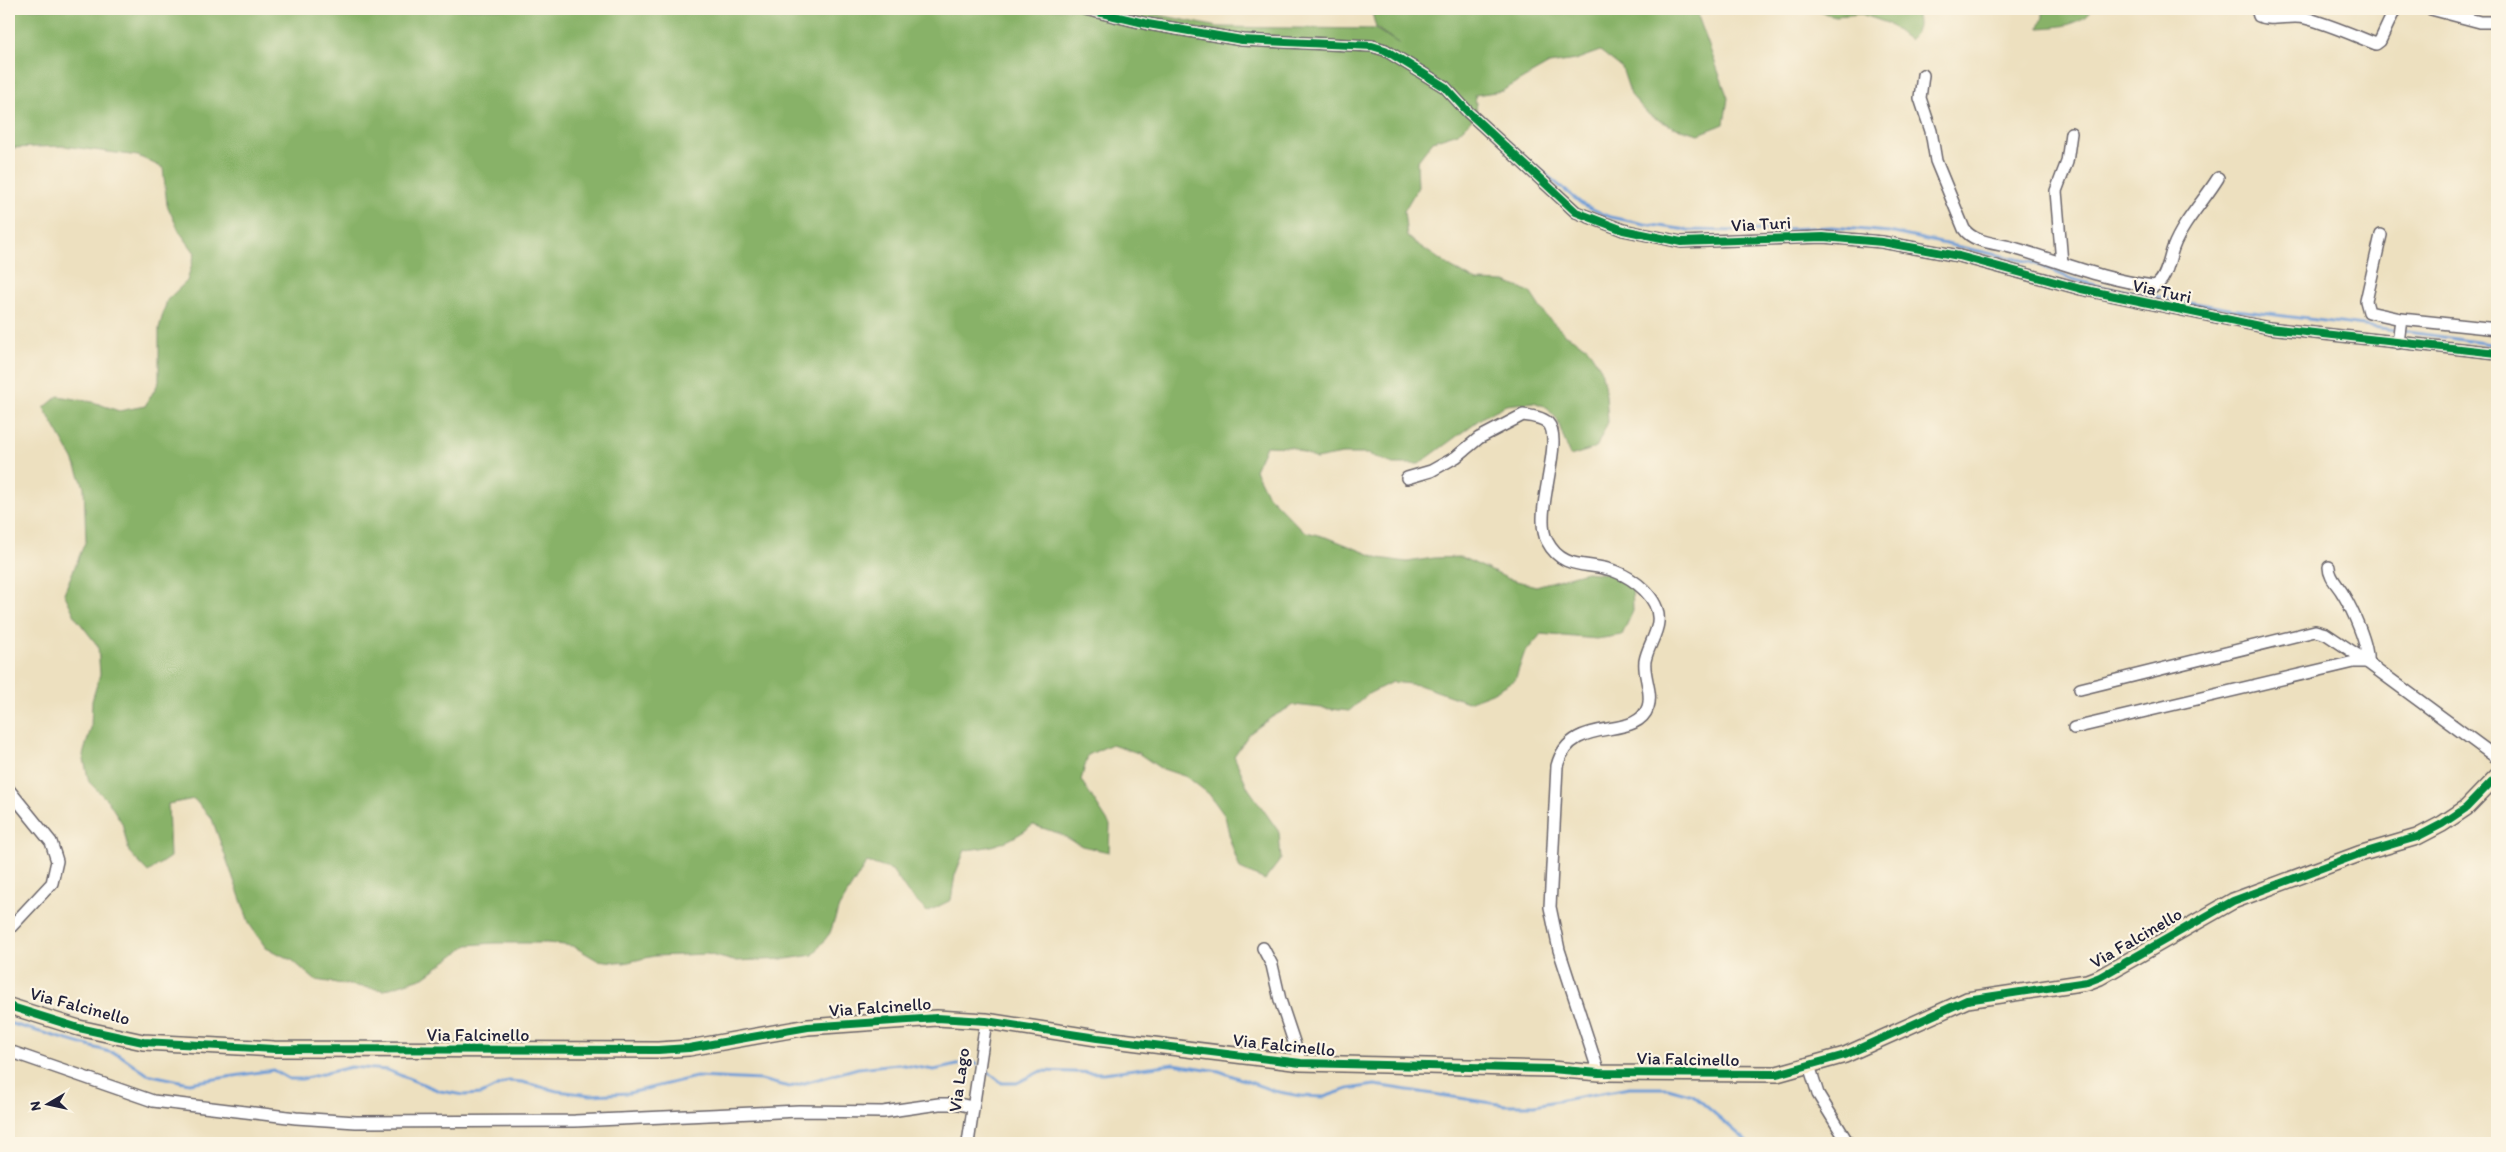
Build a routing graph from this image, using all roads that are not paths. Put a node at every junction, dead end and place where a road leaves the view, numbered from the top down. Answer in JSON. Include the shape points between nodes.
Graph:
{"nodes":[{"id":1,"x":1085,"y":9,"type":"edge"},
{"id":2,"x":2256,"y":9,"type":"edge"},
{"id":3,"x":2395,"y":9,"type":"edge"},
{"id":4,"x":2431,"y":9,"type":"edge"},
{"id":5,"x":2497,"y":22,"type":"edge"},
{"id":6,"x":1922,"y":75,"type":"dead end"},
{"id":7,"x":2071,"y":133,"type":"dead end"},
{"id":8,"x":2218,"y":178,"type":"dead end"},
{"id":9,"x":2381,"y":235,"type":"dead end"},
{"id":10,"x":2062,"y":263,"type":"junction"},
{"id":11,"x":2138,"y":293,"type":"junction"},
{"id":12,"x":2401,"y":322,"type":"junction"},
{"id":13,"x":2497,"y":329,"type":"edge"},
{"id":14,"x":2398,"y":340,"type":"junction"},
{"id":15,"x":2497,"y":352,"type":"edge"},
{"id":16,"x":1407,"y":478,"type":"dead end"},
{"id":17,"x":2329,"y":566,"type":"dead end"},
{"id":18,"x":2367,"y":662,"type":"junction"},
{"id":19,"x":2080,"y":689,"type":"dead end"},
{"id":20,"x":2074,"y":728,"type":"dead end"},
{"id":21,"x":2497,"y":758,"type":"edge"},
{"id":22,"x":2497,"y":776,"type":"edge"},
{"id":23,"x":9,"y":790,"type":"edge"},
{"id":24,"x":9,"y":929,"type":"edge"},
{"id":25,"x":1263,"y":948,"type":"dead end"},
{"id":26,"x":9,"y":1006,"type":"edge"},
{"id":27,"x":985,"y":1026,"type":"junction"},
{"id":28,"x":9,"y":1051,"type":"edge"},
{"id":29,"x":1301,"y":1063,"type":"junction"},
{"id":30,"x":1809,"y":1065,"type":"junction"},
{"id":31,"x":1599,"y":1073,"type":"junction"},
{"id":32,"x":973,"y":1103,"type":"junction"},
{"id":33,"x":968,"y":1143,"type":"edge"},
{"id":34,"x":1848,"y":1143,"type":"edge"}],
"edges":[{"from":1,"to":11,"type":"street","name":"Via Turi","via":[[1148,24],[1242,40],[1372,46],[1385,50],[1445,87],[1576,212],[1623,230],[1681,242],[1823,237],[1882,242],[1959,256],[2081,289]]},
{"from":2,"to":3,"type":"street","via":[[2265,19],[2305,18],[2376,44]]},
{"from":4,"to":5,"type":"street","via":[[2480,22]]},
{"from":6,"to":10,"type":"street","via":[[1920,98],[1931,131],[1936,162],[1964,230],[1972,238]]},
{"from":7,"to":10,"type":"street","via":[[2067,162],[2056,191]]},
{"from":8,"to":11,"type":"street","via":[[2174,246],[2158,285]]},
{"from":9,"to":12,"type":"street","via":[[2366,301],[2367,310]]},
{"from":10,"to":11,"type":"street"},
{"from":11,"to":14,"type":"street","name":"Via Turi","via":[[2269,328]]},
{"from":12,"to":13,"type":"street"},
{"from":12,"to":14,"type":"street"},
{"from":14,"to":15,"type":"street","name":"Via Turi"},
{"from":16,"to":31,"type":"street","via":[[1430,471],[1456,457],[1479,438],[1523,415],[1542,420],[1548,424],[1554,440],[1542,527],[1548,542],[1560,556],[1576,565],[1613,570],[1637,584],[1649,594],[1656,610],[1658,621],[1646,661],[1649,700],[1644,714],[1625,725],[1579,736],[1568,743],[1557,766],[1550,907],[1559,950]]},
{"from":17,"to":18,"type":"street","via":[[2329,573],[2344,595],[2360,633]]},
{"from":18,"to":19,"type":"street","via":[[2326,634],[2315,631]]},
{"from":18,"to":20,"type":"street","via":[[2354,662]]},
{"from":18,"to":21,"type":"street"},
{"from":22,"to":30,"type":"street","name":"Via Falcinello","via":[[2466,808],[2425,832],[2233,901],[2100,977],[2087,982],[1967,1000],[1845,1055]]},
{"from":23,"to":24,"type":"street","via":[[51,842],[57,861],[52,883]]},
{"from":25,"to":29,"type":"street","via":[[1272,965]]},
{"from":26,"to":27,"type":"street","name":"Via Falcinello","via":[[78,1028],[143,1042],[274,1049],[658,1050],[689,1048],[808,1027],[937,1018]]},
{"from":27,"to":29,"type":"street","name":"Via Falcinello"},
{"from":27,"to":32,"type":"street","name":"Via Lago"},
{"from":28,"to":32,"type":"street","via":[[153,1101],[356,1122],[575,1121],[799,1111],[883,1112]]},
{"from":29,"to":31,"type":"street","name":"Via Falcinello"},
{"from":30,"to":31,"type":"street","name":"Via Falcinello","via":[[1777,1074]]},
{"from":30,"to":34,"type":"street","via":[[1818,1094]]},
{"from":32,"to":33,"type":"street","name":"Via Lago"}]}
